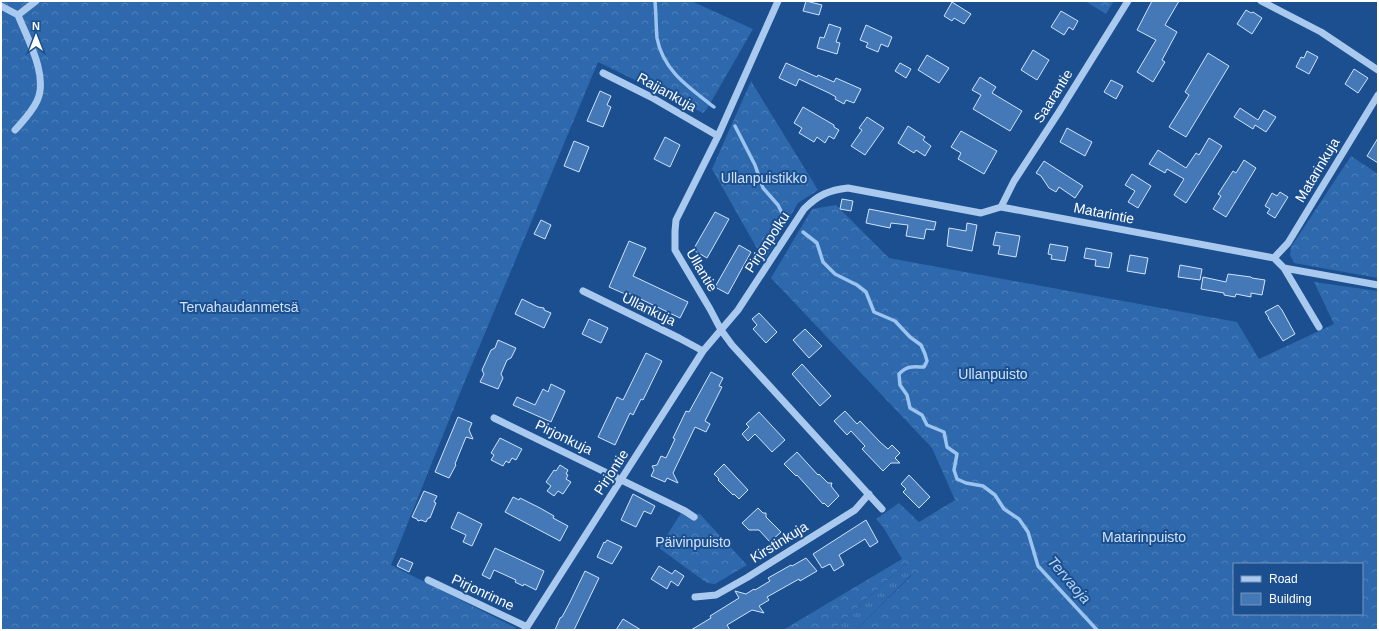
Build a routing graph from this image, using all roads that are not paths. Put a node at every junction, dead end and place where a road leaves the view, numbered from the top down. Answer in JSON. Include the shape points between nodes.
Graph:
{"nodes":[{"id":1,"x":36,"y":1,"type":"edge"},
{"id":2,"x":778,"y":1,"type":"edge"},
{"id":3,"x":1128,"y":1,"type":"edge"},
{"id":4,"x":1261,"y":1,"type":"edge"},
{"id":5,"x":1,"y":6,"type":"edge"},
{"id":6,"x":18,"y":15,"type":"junction"},
{"id":7,"x":1378,"y":70,"type":"edge"},
{"id":8,"x":603,"y":73,"type":"dead end"},
{"id":9,"x":1378,"y":94,"type":"edge"},
{"id":10,"x":15,"y":130,"type":"dead end"},
{"id":11,"x":718,"y":136,"type":"junction"},
{"id":12,"x":848,"y":188,"type":"joint"},
{"id":13,"x":1001,"y":207,"type":"junction"},
{"id":14,"x":1274,"y":258,"type":"junction"},
{"id":15,"x":1284,"y":268,"type":"junction"},
{"id":16,"x":1378,"y":285,"type":"edge"},
{"id":17,"x":583,"y":291,"type":"dead end"},
{"id":18,"x":1319,"y":327,"type":"dead end"},
{"id":19,"x":721,"y":330,"type":"junction"},
{"id":20,"x":703,"y":351,"type":"junction"},
{"id":21,"x":494,"y":418,"type":"dead end"},
{"id":22,"x":622,"y":480,"type":"junction"},
{"id":23,"x":869,"y":494,"type":"junction"},
{"id":24,"x":882,"y":509,"type":"dead end"},
{"id":25,"x":694,"y":517,"type":"dead end"},
{"id":26,"x":428,"y":580,"type":"dead end"},
{"id":27,"x":695,"y":597,"type":"dead end"},
{"id":28,"x":526,"y":628,"type":"edge"}],
"edges":[{"from":1,"to":6,"type":"street"},
{"from":2,"to":11,"type":"street","name":"Ullantie"},
{"from":3,"to":13,"type":"street","name":"Saarantie","via":[[1014,182]]},
{"from":4,"to":7,"type":"street","via":[[1321,32]]},
{"from":5,"to":6,"type":"street"},
{"from":6,"to":10,"type":"street","via":[[36,61],[41,83],[38,99],[29,115]]},
{"from":8,"to":11,"type":"street","name":"Raijankuja","via":[[651,97]]},
{"from":9,"to":14,"type":"street","name":"Matarinkuja","via":[[1288,243]]},
{"from":11,"to":19,"type":"street","name":"Ullantie","via":[[676,220],[674,231],[675,250]]},
{"from":12,"to":13,"type":"street","name":"Matarintie","via":[[981,213]]},
{"from":12,"to":19,"type":"street","name":"Pirjonpolku","via":[[824,194],[804,209],[738,310]]},
{"from":13,"to":14,"type":"street","name":"Matarintie"},
{"from":14,"to":15,"type":"street"},
{"from":15,"to":16,"type":"street"},
{"from":15,"to":18,"type":"street"},
{"from":17,"to":20,"type":"street","name":"Ullankuja"},
{"from":19,"to":20,"type":"street","name":"Pirjontie"},
{"from":19,"to":23,"type":"street","name":"Ullantie","via":[[732,346]]},
{"from":20,"to":22,"type":"street","name":"Pirjontie"},
{"from":21,"to":22,"type":"street","name":"Pirjonkuja"},
{"from":22,"to":25,"type":"street","name":"Pirjonkuja"},
{"from":22,"to":28,"type":"street","name":"Pirjontie"},
{"from":23,"to":24,"type":"street","name":"Ullantie"},
{"from":23,"to":27,"type":"street","name":"Kirstinkuja","via":[[855,510],[748,577],[716,595]]},
{"from":26,"to":28,"type":"street","name":"Pirjonrinne"}]}
